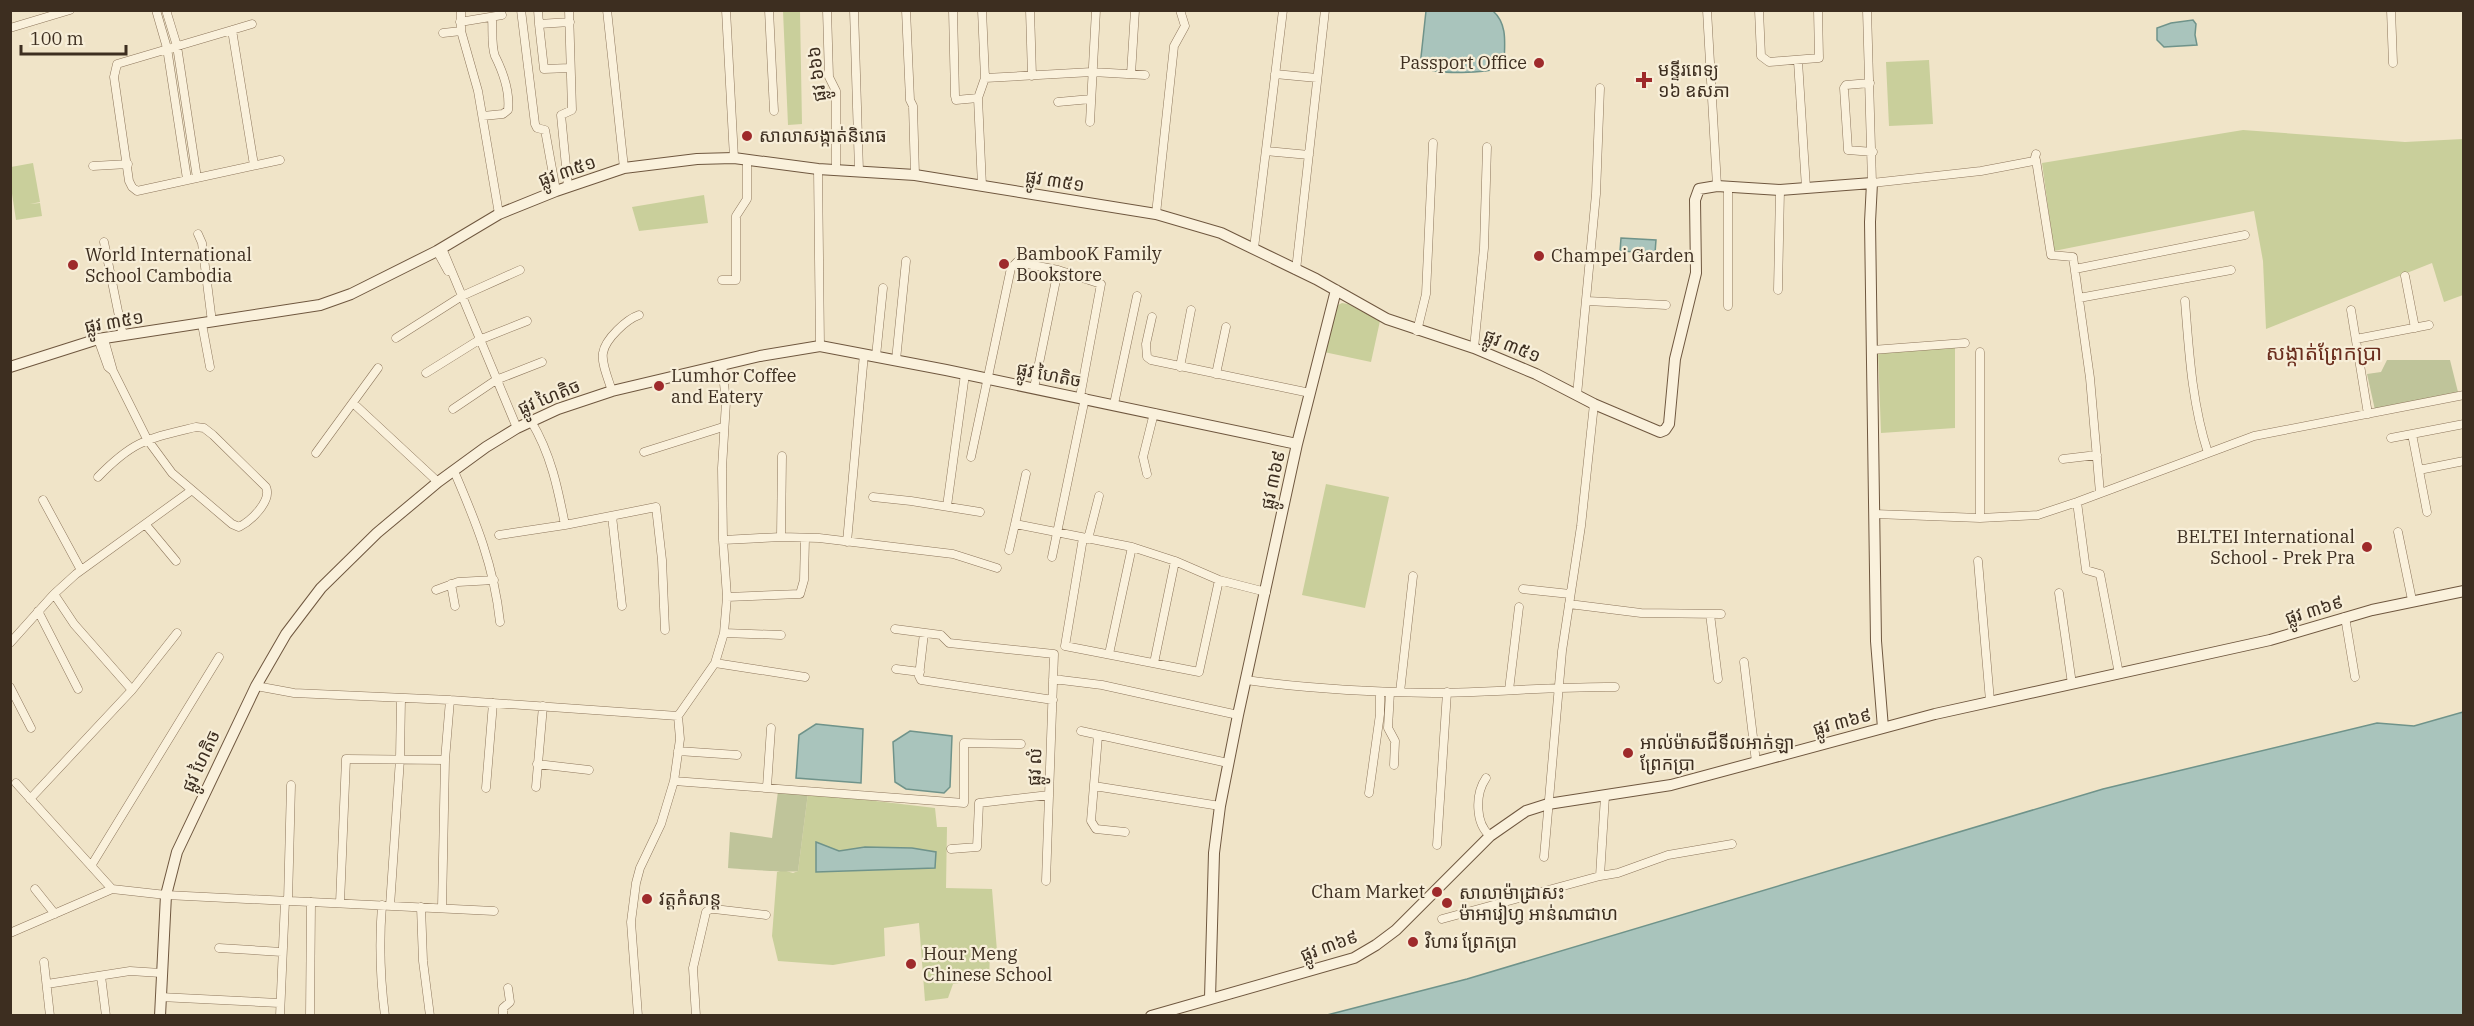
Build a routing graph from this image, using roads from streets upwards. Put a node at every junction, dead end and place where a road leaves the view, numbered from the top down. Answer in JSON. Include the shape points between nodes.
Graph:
{"nodes":[{"id":1,"x":70,"y":10,"type":"edge"},
{"id":2,"x":156,"y":10,"type":"edge"},
{"id":3,"x":166,"y":10,"type":"edge"},
{"id":4,"x":461,"y":10,"type":"edge"},
{"id":5,"x":521,"y":10,"type":"edge"},
{"id":6,"x":538,"y":10,"type":"edge"},
{"id":7,"x":569,"y":10,"type":"edge"},
{"id":8,"x":607,"y":10,"type":"edge"},
{"id":9,"x":726,"y":10,"type":"edge"},
{"id":10,"x":769,"y":10,"type":"edge"},
{"id":11,"x":826,"y":10,"type":"edge"},
{"id":12,"x":854,"y":10,"type":"edge"},
{"id":13,"x":906,"y":10,"type":"edge"},
{"id":14,"x":952,"y":10,"type":"edge"},
{"id":15,"x":982,"y":10,"type":"edge"},
{"id":16,"x":1030,"y":10,"type":"edge"},
{"id":17,"x":1096,"y":10,"type":"edge"},
{"id":18,"x":1135,"y":10,"type":"edge"},
{"id":19,"x":1180,"y":10,"type":"edge"},
{"id":20,"x":1283,"y":10,"type":"edge"},
{"id":21,"x":1325,"y":10,"type":"edge"},
{"id":22,"x":1707,"y":10,"type":"edge"},
{"id":23,"x":1759,"y":10,"type":"edge"},
{"id":24,"x":1818,"y":10,"type":"edge"},
{"id":25,"x":1867,"y":10,"type":"edge"},
{"id":26,"x":2391,"y":10,"type":"edge"},
{"id":27,"x":502,"y":15,"type":"dead end"},
{"id":28,"x":492,"y":18,"type":"junction"},
{"id":29,"x":460,"y":22,"type":"junction"},
{"id":30,"x":570,"y":22,"type":"junction"},
{"id":31,"x":252,"y":24,"type":"dead end"},
{"id":32,"x":539,"y":24,"type":"junction"},
{"id":33,"x":10,"y":28,"type":"edge"},
{"id":34,"x":232,"y":30,"type":"junction"},
{"id":35,"x":461,"y":31,"type":"junction"},
{"id":36,"x":443,"y":33,"type":"dead end"},
{"id":37,"x":177,"y":46,"type":"junction"},
{"id":38,"x":167,"y":48,"type":"junction"},
{"id":39,"x":1798,"y":61,"type":"junction"},
{"id":40,"x":2392,"y":63,"type":"dead end"},
{"id":41,"x":570,"y":68,"type":"junction"},
{"id":42,"x":1092,"y":72,"type":"junction"},
{"id":43,"x":1131,"y":74,"type":"junction"},
{"id":44,"x":1275,"y":74,"type":"junction"},
{"id":45,"x":1144,"y":75,"type":"dead end"},
{"id":46,"x":1032,"y":76,"type":"junction"},
{"id":47,"x":986,"y":78,"type":"junction"},
{"id":48,"x":1317,"y":78,"type":"junction"},
{"id":49,"x":1870,"y":83,"type":"junction"},
{"id":50,"x":1600,"y":88,"type":"dead end"},
{"id":51,"x":978,"y":98,"type":"junction"},
{"id":52,"x":1091,"y":99,"type":"junction"},
{"id":53,"x":1058,"y":102,"type":"dead end"},
{"id":54,"x":774,"y":111,"type":"dead end"},
{"id":55,"x":483,"y":116,"type":"junction"},
{"id":56,"x":1090,"y":122,"type":"dead end"},
{"id":57,"x":1433,"y":143,"type":"dead end"},
{"id":58,"x":1487,"y":147,"type":"dead end"},
{"id":59,"x":1266,"y":152,"type":"junction"},
{"id":60,"x":1873,"y":152,"type":"junction"},
{"id":61,"x":1309,"y":155,"type":"junction"},
{"id":62,"x":734,"y":158,"type":"junction"},
{"id":63,"x":747,"y":159,"type":"junction"},
{"id":64,"x":280,"y":160,"type":"dead end"},
{"id":65,"x":128,"y":164,"type":"junction"},
{"id":66,"x":254,"y":165,"type":"junction"},
{"id":67,"x":93,"y":166,"type":"dead end"},
{"id":68,"x":624,"y":168,"type":"junction"},
{"id":69,"x":818,"y":170,"type":"junction"},
{"id":70,"x":836,"y":170,"type":"junction"},
{"id":71,"x":859,"y":171,"type":"junction"},
{"id":72,"x":915,"y":175,"type":"junction"},
{"id":73,"x":197,"y":178,"type":"junction"},
{"id":74,"x":188,"y":179,"type":"junction"},
{"id":75,"x":1872,"y":183,"type":"junction"},
{"id":76,"x":982,"y":186,"type":"junction"},
{"id":77,"x":568,"y":187,"type":"junction"},
{"id":78,"x":1722,"y":187,"type":"junction"},
{"id":79,"x":1806,"y":188,"type":"junction"},
{"id":80,"x":1780,"y":190,"type":"junction"},
{"id":81,"x":556,"y":191,"type":"junction"},
{"id":82,"x":499,"y":214,"type":"junction"},
{"id":83,"x":1156,"y":214,"type":"junction"},
{"id":84,"x":198,"y":234,"type":"dead end"},
{"id":85,"x":2245,"y":235,"type":"dead end"},
{"id":86,"x":104,"y":243,"type":"dead end"},
{"id":87,"x":1254,"y":248,"type":"junction"},
{"id":88,"x":440,"y":249,"type":"junction"},
{"id":89,"x":906,"y":261,"type":"dead end"},
{"id":90,"x":2075,"y":269,"type":"junction"},
{"id":91,"x":520,"y":270,"type":"dead end"},
{"id":92,"x":1058,"y":270,"type":"junction"},
{"id":93,"x":1296,"y":270,"type":"junction"},
{"id":94,"x":2231,"y":270,"type":"dead end"},
{"id":95,"x":2405,"y":276,"type":"dead end"},
{"id":96,"x":722,"y":280,"type":"dead end"},
{"id":97,"x":883,"y":288,"type":"dead end"},
{"id":98,"x":1336,"y":290,"type":"junction"},
{"id":99,"x":1778,"y":290,"type":"dead end"},
{"id":100,"x":462,"y":296,"type":"junction"},
{"id":101,"x":1137,"y":296,"type":"dead end"},
{"id":102,"x":2079,"y":298,"type":"junction"},
{"id":103,"x":1587,"y":301,"type":"junction"},
{"id":104,"x":2185,"y":301,"type":"dead end"},
{"id":105,"x":1666,"y":305,"type":"dead end"},
{"id":106,"x":1728,"y":306,"type":"dead end"},
{"id":107,"x":1191,"y":310,"type":"dead end"},
{"id":108,"x":2351,"y":310,"type":"dead end"},
{"id":109,"x":639,"y":315,"type":"dead end"},
{"id":110,"x":1152,"y":317,"type":"dead end"},
{"id":111,"x":527,"y":321,"type":"dead end"},
{"id":112,"x":207,"y":323,"type":"junction"},
{"id":113,"x":2429,"y":325,"type":"dead end"},
{"id":114,"x":1226,"y":327,"type":"dead end"},
{"id":115,"x":2415,"y":328,"type":"junction"},
{"id":116,"x":1417,"y":331,"type":"junction"},
{"id":117,"x":123,"y":336,"type":"junction"},
{"id":118,"x":396,"y":338,"type":"dead end"},
{"id":119,"x":101,"y":339,"type":"junction"},
{"id":120,"x":2356,"y":339,"type":"junction"},
{"id":121,"x":479,"y":340,"type":"junction"},
{"id":122,"x":1965,"y":344,"type":"dead end"},
{"id":123,"x":820,"y":346,"type":"junction"},
{"id":124,"x":1474,"y":348,"type":"junction"},
{"id":125,"x":1872,"y":350,"type":"junction"},
{"id":126,"x":1980,"y":352,"type":"dead end"},
{"id":127,"x":864,"y":354,"type":"junction"},
{"id":128,"x":876,"y":356,"type":"junction"},
{"id":129,"x":896,"y":360,"type":"junction"},
{"id":130,"x":542,"y":362,"type":"dead end"},
{"id":131,"x":722,"y":365,"type":"junction"},
{"id":132,"x":210,"y":367,"type":"dead end"},
{"id":133,"x":1180,"y":367,"type":"junction"},
{"id":134,"x":10,"y":368,"type":"edge"},
{"id":135,"x":378,"y":368,"type":"dead end"},
{"id":136,"x":426,"y":373,"type":"dead end"},
{"id":137,"x":965,"y":374,"type":"junction"},
{"id":138,"x":1216,"y":374,"type":"junction"},
{"id":139,"x":496,"y":380,"type":"junction"},
{"id":140,"x":988,"y":380,"type":"junction"},
{"id":141,"x":1034,"y":388,"type":"junction"},
{"id":142,"x":612,"y":391,"type":"junction"},
{"id":143,"x":1310,"y":393,"type":"junction"},
{"id":144,"x":1578,"y":395,"type":"junction"},
{"id":145,"x":2463,"y":395,"type":"edge"},
{"id":146,"x":1082,"y":398,"type":"junction"},
{"id":147,"x":353,"y":403,"type":"junction"},
{"id":148,"x":1114,"y":404,"type":"junction"},
{"id":149,"x":1594,"y":404,"type":"junction"},
{"id":150,"x":453,"y":409,"type":"dead end"},
{"id":151,"x":1154,"y":413,"type":"junction"},
{"id":152,"x":2368,"y":414,"type":"junction"},
{"id":153,"x":531,"y":421,"type":"junction"},
{"id":154,"x":2463,"y":424,"type":"edge"},
{"id":155,"x":723,"y":427,"type":"junction"},
{"id":156,"x":517,"y":428,"type":"junction"},
{"id":157,"x":2412,"y":434,"type":"junction"},
{"id":158,"x":2391,"y":438,"type":"dead end"},
{"id":159,"x":147,"y":439,"type":"junction"},
{"id":160,"x":1298,"y":444,"type":"junction"},
{"id":161,"x":644,"y":452,"type":"dead end"},
{"id":162,"x":316,"y":453,"type":"dead end"},
{"id":163,"x":2208,"y":453,"type":"junction"},
{"id":164,"x":2097,"y":455,"type":"junction"},
{"id":165,"x":782,"y":456,"type":"dead end"},
{"id":166,"x":971,"y":457,"type":"dead end"},
{"id":167,"x":2063,"y":459,"type":"dead end"},
{"id":168,"x":2463,"y":461,"type":"edge"},
{"id":169,"x":2419,"y":470,"type":"junction"},
{"id":170,"x":454,"y":471,"type":"junction"},
{"id":171,"x":1026,"y":474,"type":"dead end"},
{"id":172,"x":1148,"y":474,"type":"dead end"},
{"id":173,"x":98,"y":477,"type":"dead end"},
{"id":174,"x":438,"y":482,"type":"junction"},
{"id":175,"x":192,"y":490,"type":"junction"},
{"id":176,"x":2100,"y":493,"type":"junction"},
{"id":177,"x":1099,"y":496,"type":"dead end"},
{"id":178,"x":873,"y":497,"type":"dead end"},
{"id":179,"x":43,"y":500,"type":"dead end"},
{"id":180,"x":2076,"y":502,"type":"junction"},
{"id":181,"x":947,"y":506,"type":"junction"},
{"id":182,"x":980,"y":512,"type":"dead end"},
{"id":183,"x":2427,"y":512,"type":"dead end"},
{"id":184,"x":1875,"y":514,"type":"junction"},
{"id":185,"x":612,"y":516,"type":"junction"},
{"id":186,"x":1980,"y":518,"type":"junction"},
{"id":187,"x":1015,"y":524,"type":"junction"},
{"id":188,"x":146,"y":525,"type":"junction"},
{"id":189,"x":566,"y":525,"type":"junction"},
{"id":190,"x":2398,"y":532,"type":"dead end"},
{"id":191,"x":1058,"y":533,"type":"junction"},
{"id":192,"x":499,"y":535,"type":"dead end"},
{"id":193,"x":781,"y":537,"type":"junction"},
{"id":194,"x":805,"y":538,"type":"junction"},
{"id":195,"x":1085,"y":539,"type":"junction"},
{"id":196,"x":723,"y":540,"type":"junction"},
{"id":197,"x":847,"y":542,"type":"junction"},
{"id":198,"x":1132,"y":548,"type":"junction"},
{"id":199,"x":1009,"y":550,"type":"dead end"},
{"id":200,"x":1052,"y":557,"type":"dead end"},
{"id":201,"x":176,"y":561,"type":"dead end"},
{"id":202,"x":1175,"y":561,"type":"junction"},
{"id":203,"x":1978,"y":561,"type":"dead end"},
{"id":204,"x":997,"y":568,"type":"dead end"},
{"id":205,"x":81,"y":570,"type":"junction"},
{"id":206,"x":1413,"y":576,"type":"dead end"},
{"id":207,"x":494,"y":580,"type":"junction"},
{"id":208,"x":1219,"y":580,"type":"junction"},
{"id":209,"x":451,"y":584,"type":"junction"},
{"id":210,"x":1523,"y":589,"type":"dead end"},
{"id":211,"x":436,"y":590,"type":"dead end"},
{"id":212,"x":2463,"y":591,"type":"edge"},
{"id":213,"x":1266,"y":592,"type":"junction"},
{"id":214,"x":2059,"y":593,"type":"dead end"},
{"id":215,"x":54,"y":594,"type":"junction"},
{"id":216,"x":1570,"y":594,"type":"junction"},
{"id":217,"x":727,"y":597,"type":"junction"},
{"id":218,"x":2412,"y":600,"type":"junction"},
{"id":219,"x":1569,"y":604,"type":"junction"},
{"id":220,"x":455,"y":606,"type":"dead end"},
{"id":221,"x":622,"y":606,"type":"dead end"},
{"id":222,"x":1519,"y":608,"type":"dead end"},
{"id":223,"x":38,"y":611,"type":"junction"},
{"id":224,"x":1710,"y":614,"type":"junction"},
{"id":225,"x":1720,"y":614,"type":"dead end"},
{"id":226,"x":2345,"y":617,"type":"junction"},
{"id":227,"x":500,"y":622,"type":"dead end"},
{"id":228,"x":895,"y":629,"type":"dead end"},
{"id":229,"x":665,"y":630,"type":"dead end"},
{"id":230,"x":177,"y":633,"type":"dead end"},
{"id":231,"x":724,"y":633,"type":"junction"},
{"id":232,"x":924,"y":633,"type":"junction"},
{"id":233,"x":781,"y":635,"type":"dead end"},
{"id":234,"x":10,"y":643,"type":"edge"},
{"id":235,"x":1109,"y":654,"type":"junction"},
{"id":236,"x":219,"y":657,"type":"dead end"},
{"id":237,"x":1744,"y":662,"type":"dead end"},
{"id":238,"x":715,"y":663,"type":"junction"},
{"id":239,"x":1154,"y":663,"type":"junction"},
{"id":240,"x":896,"y":669,"type":"dead end"},
{"id":241,"x":920,"y":672,"type":"junction"},
{"id":242,"x":2119,"y":674,"type":"junction"},
{"id":243,"x":2355,"y":676,"type":"dead end"},
{"id":244,"x":805,"y":677,"type":"dead end"},
{"id":245,"x":1053,"y":679,"type":"junction"},
{"id":246,"x":1246,"y":680,"type":"junction"},
{"id":247,"x":1718,"y":680,"type":"dead end"},
{"id":248,"x":2072,"y":684,"type":"junction"},
{"id":249,"x":256,"y":686,"type":"junction"},
{"id":250,"x":10,"y":687,"type":"edge"},
{"id":251,"x":1559,"y":687,"type":"junction"},
{"id":252,"x":1615,"y":687,"type":"dead end"},
{"id":253,"x":78,"y":689,"type":"dead end"},
{"id":254,"x":132,"y":690,"type":"junction"},
{"id":255,"x":1509,"y":690,"type":"junction"},
{"id":256,"x":1390,"y":692,"type":"junction"},
{"id":257,"x":1400,"y":692,"type":"junction"},
{"id":258,"x":1447,"y":692,"type":"junction"},
{"id":259,"x":1380,"y":693,"type":"junction"},
{"id":260,"x":401,"y":698,"type":"junction"},
{"id":261,"x":450,"y":700,"type":"junction"},
{"id":262,"x":1053,"y":700,"type":"junction"},
{"id":263,"x":1990,"y":701,"type":"junction"},
{"id":264,"x":493,"y":703,"type":"junction"},
{"id":265,"x":543,"y":706,"type":"junction"},
{"id":266,"x":1238,"y":715,"type":"junction"},
{"id":267,"x":678,"y":716,"type":"junction"},
{"id":268,"x":31,"y":728,"type":"dead end"},
{"id":269,"x":771,"y":728,"type":"dead end"},
{"id":270,"x":1883,"y":728,"type":"junction"},
{"id":271,"x":1081,"y":731,"type":"dead end"},
{"id":272,"x":1098,"y":736,"type":"junction"},
{"id":273,"x":1021,"y":744,"type":"dead end"},
{"id":274,"x":678,"y":751,"type":"junction"},
{"id":275,"x":737,"y":755,"type":"dead end"},
{"id":276,"x":400,"y":759,"type":"junction"},
{"id":277,"x":445,"y":760,"type":"junction"},
{"id":278,"x":1756,"y":762,"type":"junction"},
{"id":279,"x":1228,"y":763,"type":"junction"},
{"id":280,"x":537,"y":764,"type":"junction"},
{"id":281,"x":1394,"y":765,"type":"dead end"},
{"id":282,"x":589,"y":770,"type":"dead end"},
{"id":283,"x":1486,"y":778,"type":"dead end"},
{"id":284,"x":674,"y":781,"type":"junction"},
{"id":285,"x":16,"y":783,"type":"dead end"},
{"id":286,"x":291,"y":785,"type":"dead end"},
{"id":287,"x":1094,"y":786,"type":"junction"},
{"id":288,"x":536,"y":787,"type":"dead end"},
{"id":289,"x":766,"y":787,"type":"junction"},
{"id":290,"x":486,"y":788,"type":"dead end"},
{"id":291,"x":1369,"y":793,"type":"dead end"},
{"id":292,"x":1049,"y":795,"type":"junction"},
{"id":293,"x":1605,"y":796,"type":"junction"},
{"id":294,"x":30,"y":799,"type":"junction"},
{"id":295,"x":964,"y":803,"type":"junction"},
{"id":296,"x":979,"y":803,"type":"junction"},
{"id":297,"x":1548,"y":804,"type":"junction"},
{"id":298,"x":1220,"y":806,"type":"junction"},
{"id":299,"x":1125,"y":832,"type":"dead end"},
{"id":300,"x":1490,"y":836,"type":"junction"},
{"id":301,"x":1732,"y":844,"type":"dead end"},
{"id":302,"x":1437,"y":845,"type":"dead end"},
{"id":303,"x":951,"y":849,"type":"dead end"},
{"id":304,"x":1544,"y":857,"type":"dead end"},
{"id":305,"x":91,"y":866,"type":"junction"},
{"id":306,"x":1600,"y":876,"type":"junction"},
{"id":307,"x":1046,"y":881,"type":"dead end"},
{"id":308,"x":35,"y":889,"type":"dead end"},
{"id":309,"x":112,"y":889,"type":"junction"},
{"id":310,"x":166,"y":895,"type":"junction"},
{"id":311,"x":287,"y":901,"type":"junction"},
{"id":312,"x":311,"y":902,"type":"junction"},
{"id":313,"x":340,"y":903,"type":"junction"},
{"id":314,"x":386,"y":906,"type":"junction"},
{"id":315,"x":421,"y":907,"type":"junction"},
{"id":316,"x":442,"y":908,"type":"junction"},
{"id":317,"x":494,"y":911,"type":"dead end"},
{"id":318,"x":55,"y":914,"type":"junction"},
{"id":319,"x":766,"y":915,"type":"dead end"},
{"id":320,"x":1442,"y":918,"type":"dead end"},
{"id":321,"x":10,"y":933,"type":"edge"},
{"id":322,"x":219,"y":948,"type":"dead end"},
{"id":323,"x":282,"y":952,"type":"junction"},
{"id":324,"x":44,"y":962,"type":"dead end"},
{"id":325,"x":161,"y":973,"type":"junction"},
{"id":326,"x":100,"y":976,"type":"junction"},
{"id":327,"x":47,"y":984,"type":"junction"},
{"id":328,"x":508,"y":988,"type":"dead end"},
{"id":329,"x":160,"y":997,"type":"junction"},
{"id":330,"x":1209,"y":998,"type":"junction"},
{"id":331,"x":279,"y":1003,"type":"junction"},
{"id":332,"x":50,"y":1016,"type":"edge"},
{"id":333,"x":106,"y":1016,"type":"edge"},
{"id":334,"x":160,"y":1016,"type":"edge"},
{"id":335,"x":280,"y":1016,"type":"edge"},
{"id":336,"x":310,"y":1016,"type":"edge"},
{"id":337,"x":385,"y":1016,"type":"edge"},
{"id":338,"x":430,"y":1016,"type":"edge"},
{"id":339,"x":503,"y":1016,"type":"edge"},
{"id":340,"x":638,"y":1016,"type":"edge"},
{"id":341,"x":696,"y":1016,"type":"edge"},
{"id":342,"x":1151,"y":1016,"type":"edge"}],
"edges":[{"from":1,"to":33,"type":"street"},
{"from":2,"to":38,"type":"street"},
{"from":3,"to":37,"type":"street"},
{"from":4,"to":29,"type":"street"},
{"from":5,"to":81,"type":"street","via":[[535,124],[545,130]]},
{"from":6,"to":32,"type":"street"},
{"from":7,"to":30,"type":"street"},
{"from":8,"to":68,"type":"street"},
{"from":9,"to":62,"type":"street"},
{"from":10,"to":54,"type":"street"},
{"from":11,"to":70,"type":"street","name":"ផ្លូវ ៦៦៦","via":[[829,77],[836,91]]},
{"from":12,"to":71,"type":"street"},
{"from":13,"to":72,"type":"street"},
{"from":14,"to":51,"type":"street","via":[[956,100]]},
{"from":15,"to":47,"type":"street"},
{"from":16,"to":46,"type":"street"},
{"from":17,"to":42,"type":"street"},
{"from":18,"to":43,"type":"street"},
{"from":19,"to":83,"type":"street","via":[[1185,26],[1174,46]]},
{"from":20,"to":44,"type":"street"},
{"from":21,"to":48,"type":"street"},
{"from":22,"to":78,"type":"street"},
{"from":23,"to":39,"type":"street","via":[[1763,60]]},
{"from":24,"to":39,"type":"street","via":[[1819,58]]},
{"from":25,"to":49,"type":"street"},
{"from":26,"to":40,"type":"street"},
{"from":27,"to":28,"type":"street"},
{"from":28,"to":29,"type":"street"},
{"from":28,"to":55,"type":"street","via":[[495,56],[502,69],[509,104],[503,114]]},
{"from":29,"to":35,"type":"street"},
{"from":30,"to":32,"type":"street"},
{"from":30,"to":41,"type":"street"},
{"from":31,"to":34,"type":"street"},
{"from":32,"to":41,"type":"street","via":[[544,69]]},
{"from":34,"to":37,"type":"street"},
{"from":34,"to":66,"type":"street"},
{"from":35,"to":36,"type":"street"},
{"from":35,"to":55,"type":"street"},
{"from":37,"to":38,"type":"street"},
{"from":37,"to":73,"type":"street"},
{"from":38,"to":65,"type":"street","via":[[117,64]]},
{"from":38,"to":74,"type":"street"},
{"from":39,"to":79,"type":"street"},
{"from":41,"to":77,"type":"street","via":[[572,110],[561,115]]},
{"from":42,"to":43,"type":"street"},
{"from":42,"to":46,"type":"street"},
{"from":42,"to":52,"type":"street"},
{"from":43,"to":45,"type":"street"},
{"from":44,"to":48,"type":"street"},
{"from":44,"to":59,"type":"street"},
{"from":46,"to":47,"type":"street"},
{"from":47,"to":51,"type":"street"},
{"from":48,"to":61,"type":"street"},
{"from":49,"to":60,"type":"street"},
{"from":49,"to":60,"type":"street","via":[[1844,88],[1848,150]]},
{"from":50,"to":103,"type":"street"},
{"from":51,"to":76,"type":"street"},
{"from":52,"to":53,"type":"street"},
{"from":52,"to":56,"type":"street"},
{"from":55,"to":82,"type":"street"},
{"from":57,"to":116,"type":"street","via":[[1426,294]]},
{"from":58,"to":124,"type":"street","via":[[1484,248]]},
{"from":59,"to":61,"type":"street"},
{"from":59,"to":87,"type":"street"},
{"from":60,"to":75,"type":"street"},
{"from":61,"to":93,"type":"street"},
{"from":62,"to":63,"type":"street","name":"ផ្លូវ ៣៥១"},
{"from":62,"to":68,"type":"street","name":"ផ្លូវ ៣៥១"},
{"from":63,"to":69,"type":"street","name":"ផ្លូវ ៣៥១"},
{"from":63,"to":96,"type":"street","via":[[747,199],[736,213],[736,280]]},
{"from":64,"to":66,"type":"street"},
{"from":65,"to":67,"type":"street"},
{"from":65,"to":74,"type":"street","via":[[129,181],[137,191]]},
{"from":66,"to":73,"type":"street"},
{"from":68,"to":77,"type":"street","name":"ផ្លូវ ៣៥១"},
{"from":69,"to":70,"type":"street","name":"ផ្លូវ ៣៥១"},
{"from":69,"to":123,"type":"street"},
{"from":70,"to":71,"type":"street","name":"ផ្លូវ ៣៥១"},
{"from":71,"to":72,"type":"street","name":"ផ្លូវ ៣៥១"},
{"from":72,"to":76,"type":"street","name":"ផ្លូវ ៣៥១"},
{"from":73,"to":74,"type":"street"},
{"from":75,"to":79,"type":"street"},
{"from":75,"to":90,"type":"street","via":[[1981,171],[2036,157],[2051,255],[2072,255]]},
{"from":75,"to":125,"type":"street"},
{"from":76,"to":83,"type":"street","name":"ផ្លូវ ៣៥១"},
{"from":77,"to":81,"type":"street","name":"ផ្លូវ ៣៥១"},
{"from":78,"to":80,"type":"street"},
{"from":78,"to":106,"type":"street"},
{"from":78,"to":149,"type":"street","name":"ផ្លូវ ៣៥១","via":[[1703,186],[1696,192],[1696,273],[1675,358],[1667,428],[1653,430]]},
{"from":79,"to":80,"type":"street"},
{"from":80,"to":99,"type":"street"},
{"from":81,"to":82,"type":"street","name":"ផ្លូវ ៣៥១"},
{"from":82,"to":88,"type":"street","name":"ផ្លូវ ៣៥១"},
{"from":83,"to":87,"type":"street","name":"ផ្លូវ ៣៥១","via":[[1221,233]]},
{"from":84,"to":112,"type":"street","via":[[202,243]]},
{"from":85,"to":90,"type":"street"},
{"from":86,"to":117,"type":"street"},
{"from":87,"to":93,"type":"street","name":"ផ្លូវ ៣៥១"},
{"from":88,"to":100,"type":"street"},
{"from":88,"to":112,"type":"street","name":"ផ្លូវ ៣៥១","via":[[351,294],[320,305]]},
{"from":89,"to":129,"type":"street"},
{"from":90,"to":102,"type":"street"},
{"from":91,"to":100,"type":"street"},
{"from":92,"to":140,"type":"street","via":[[1013,264]]},
{"from":92,"to":141,"type":"street"},
{"from":92,"to":146,"type":"street","via":[[1098,281],[1102,286]]},
{"from":93,"to":98,"type":"street","name":"ផ្លូវ ៣៥១"},
{"from":94,"to":102,"type":"street"},
{"from":95,"to":115,"type":"street"},
{"from":97,"to":128,"type":"street"},
{"from":98,"to":116,"type":"street","name":"ផ្លូវ ៣៥១"},
{"from":98,"to":143,"type":"street","name":"ផ្លូវ ៣៦៩"},
{"from":100,"to":118,"type":"street"},
{"from":100,"to":121,"type":"street"},
{"from":101,"to":148,"type":"street"},
{"from":102,"to":164,"type":"street"},
{"from":103,"to":105,"type":"street"},
{"from":103,"to":144,"type":"street"},
{"from":104,"to":163,"type":"street","via":[[2194,397]]},
{"from":107,"to":133,"type":"street"},
{"from":108,"to":120,"type":"street"},
{"from":109,"to":142,"type":"street","via":[[628,318],[603,353]]},
{"from":110,"to":133,"type":"street","via":[[1147,357]]},
{"from":111,"to":121,"type":"street"},
{"from":112,"to":117,"type":"street","name":"ផ្លូវ ៣៥១"},
{"from":112,"to":132,"type":"street"},
{"from":113,"to":115,"type":"street"},
{"from":114,"to":138,"type":"street"},
{"from":115,"to":120,"type":"street"},
{"from":116,"to":124,"type":"street","name":"ផ្លូវ ៣៥១"},
{"from":117,"to":119,"type":"street","name":"ផ្លូវ ៣៥១"},
{"from":119,"to":134,"type":"street","name":"ផ្លូវ ៣៥១"},
{"from":119,"to":159,"type":"street","via":[[108,367]]},
{"from":120,"to":152,"type":"street"},
{"from":121,"to":136,"type":"street"},
{"from":121,"to":139,"type":"street"},
{"from":122,"to":125,"type":"street"},
{"from":123,"to":127,"type":"street","name":"ផ្លូវ ហៃតិច"},
{"from":123,"to":131,"type":"street","name":"ផ្លូវ ហៃតិច"},
{"from":124,"to":144,"type":"street","name":"ផ្លូវ ៣៥១"},
{"from":125,"to":184,"type":"street"},
{"from":126,"to":186,"type":"street"},
{"from":127,"to":128,"type":"street","name":"ផ្លូវ ហៃតិច"},
{"from":127,"to":197,"type":"street"},
{"from":128,"to":129,"type":"street","name":"ផ្លូវ ហៃតិច"},
{"from":129,"to":137,"type":"street","name":"ផ្លូវ ហៃតិច"},
{"from":130,"to":139,"type":"street"},
{"from":131,"to":142,"type":"street","name":"ផ្លូវ ហៃតិច"},
{"from":131,"to":155,"type":"street","via":[[726,402]]},
{"from":133,"to":138,"type":"street"},
{"from":135,"to":147,"type":"street"},
{"from":137,"to":140,"type":"street","name":"ផ្លូវ ហៃតិច"},
{"from":137,"to":181,"type":"street"},
{"from":138,"to":143,"type":"street"},
{"from":139,"to":150,"type":"street"},
{"from":139,"to":156,"type":"street"},
{"from":140,"to":141,"type":"street","name":"ផ្លូវ ហៃតិច"},
{"from":140,"to":166,"type":"street"},
{"from":141,"to":146,"type":"street","name":"ផ្លូវ ហៃតិច"},
{"from":142,"to":153,"type":"street","name":"ផ្លូវ ហៃតិច"},
{"from":143,"to":160,"type":"street","name":"ផ្លូវ ៣៦៩"},
{"from":144,"to":149,"type":"street","name":"ផ្លូវ ៣៥១"},
{"from":145,"to":152,"type":"street"},
{"from":146,"to":148,"type":"street","name":"ផ្លូវ ហៃតិច"},
{"from":146,"to":191,"type":"street"},
{"from":147,"to":162,"type":"street"},
{"from":147,"to":174,"type":"street"},
{"from":148,"to":151,"type":"street","name":"ផ្លូវ ហៃតិច"},
{"from":149,"to":216,"type":"street"},
{"from":151,"to":160,"type":"street","name":"ផ្លូវ ហៃតិច"},
{"from":151,"to":172,"type":"street","via":[[1143,457]]},
{"from":152,"to":163,"type":"street","via":[[2254,436]]},
{"from":153,"to":156,"type":"street","name":"ផ្លូវ ហៃតិច"},
{"from":153,"to":189,"type":"street","via":[[555,475]]},
{"from":154,"to":157,"type":"street"},
{"from":155,"to":161,"type":"street"},
{"from":155,"to":196,"type":"street"},
{"from":156,"to":170,"type":"street","name":"ផ្លូវ ហៃតិច"},
{"from":157,"to":158,"type":"street"},
{"from":157,"to":169,"type":"street"},
{"from":159,"to":173,"type":"street","via":[[117,458]]},
{"from":159,"to":175,"type":"street","via":[[172,473]]},
{"from":159,"to":175,"type":"street","via":[[204,428],[269,493],[267,500],[238,527]]},
{"from":160,"to":213,"type":"street","name":"ផ្លូវ ៣៦៩"},
{"from":163,"to":176,"type":"street"},
{"from":164,"to":167,"type":"street"},
{"from":164,"to":176,"type":"street"},
{"from":165,"to":193,"type":"street"},
{"from":168,"to":169,"type":"street"},
{"from":169,"to":183,"type":"street"},
{"from":170,"to":174,"type":"street","name":"ផ្លូវ ហៃតិច"},
{"from":170,"to":207,"type":"street"},
{"from":171,"to":187,"type":"street"},
{"from":174,"to":249,"type":"street","name":"ផ្លូវ ហៃតិច","via":[[348,559],[321,588],[286,634]]},
{"from":175,"to":188,"type":"street"},
{"from":176,"to":180,"type":"street"},
{"from":177,"to":195,"type":"street"},
{"from":178,"to":181,"type":"street"},
{"from":179,"to":205,"type":"street"},
{"from":180,"to":186,"type":"street","via":[[2038,515]]},
{"from":180,"to":242,"type":"street","via":[[2086,570],[2100,574]]},
{"from":181,"to":182,"type":"street"},
{"from":184,"to":186,"type":"street"},
{"from":184,"to":270,"type":"street","via":[[1875,641]]},
{"from":185,"to":189,"type":"street"},
{"from":185,"to":221,"type":"street"},
{"from":185,"to":229,"type":"street","via":[[656,507]]},
{"from":187,"to":191,"type":"street"},
{"from":187,"to":199,"type":"street"},
{"from":188,"to":201,"type":"street"},
{"from":188,"to":205,"type":"street"},
{"from":189,"to":192,"type":"street"},
{"from":190,"to":218,"type":"street"},
{"from":191,"to":195,"type":"street"},
{"from":191,"to":200,"type":"street"},
{"from":193,"to":194,"type":"street"},
{"from":193,"to":196,"type":"street"},
{"from":194,"to":197,"type":"street"},
{"from":194,"to":217,"type":"street","via":[[800,594]]},
{"from":195,"to":198,"type":"street"},
{"from":195,"to":235,"type":"street","via":[[1065,645]]},
{"from":196,"to":217,"type":"street"},
{"from":197,"to":204,"type":"street","via":[[953,554]]},
{"from":198,"to":202,"type":"street"},
{"from":198,"to":235,"type":"street"},
{"from":202,"to":208,"type":"street"},
{"from":202,"to":239,"type":"street"},
{"from":203,"to":263,"type":"street"},
{"from":205,"to":215,"type":"street"},
{"from":206,"to":257,"type":"street"},
{"from":207,"to":209,"type":"street"},
{"from":207,"to":227,"type":"street"},
{"from":208,"to":213,"type":"street"},
{"from":208,"to":239,"type":"street","via":[[1198,672]]},
{"from":209,"to":211,"type":"street"},
{"from":209,"to":220,"type":"street"},
{"from":210,"to":216,"type":"street"},
{"from":212,"to":218,"type":"street","name":"ផ្លូវ ៣៦៩"},
{"from":213,"to":246,"type":"street","name":"ផ្លូវ ៣៦៩"},
{"from":214,"to":248,"type":"street"},
{"from":215,"to":223,"type":"street"},
{"from":215,"to":254,"type":"street","via":[[80,632]]},
{"from":216,"to":219,"type":"street"},
{"from":217,"to":231,"type":"street"},
{"from":218,"to":226,"type":"street","name":"ផ្លូវ ៣៦៩"},
{"from":219,"to":224,"type":"street","via":[[1641,613]]},
{"from":219,"to":251,"type":"street"},
{"from":222,"to":255,"type":"street"},
{"from":223,"to":234,"type":"street"},
{"from":223,"to":253,"type":"street"},
{"from":224,"to":225,"type":"street"},
{"from":224,"to":247,"type":"street"},
{"from":226,"to":242,"type":"street","name":"ផ្លូវ ៣៦៩","via":[[2270,640]]},
{"from":226,"to":243,"type":"street"},
{"from":228,"to":232,"type":"street"},
{"from":230,"to":254,"type":"street"},
{"from":231,"to":233,"type":"street"},
{"from":231,"to":238,"type":"street"},
{"from":232,"to":241,"type":"street"},
{"from":232,"to":245,"type":"street","name":"ផ្លូវ លំ","via":[[941,635],[947,643],[1054,654]]},
{"from":235,"to":239,"type":"street"},
{"from":236,"to":305,"type":"street"},
{"from":237,"to":278,"type":"street"},
{"from":238,"to":244,"type":"street"},
{"from":238,"to":267,"type":"street"},
{"from":240,"to":241,"type":"street"},
{"from":241,"to":262,"type":"street","via":[[921,680],[941,685]]},
{"from":242,"to":248,"type":"street","name":"ផ្លូវ ៣៦៩"},
{"from":245,"to":262,"type":"street","name":"ផ្លូវ លំ"},
{"from":245,"to":266,"type":"street","via":[[1102,685]]},
{"from":246,"to":259,"type":"street","via":[[1306,689]]},
{"from":246,"to":266,"type":"street","name":"ផ្លូវ ៣៦៩"},
{"from":248,"to":263,"type":"street","name":"ផ្លូវ ៣៦៩"},
{"from":249,"to":260,"type":"street","via":[[294,693]]},
{"from":249,"to":310,"type":"street","name":"ផ្លូវ ហៃតិច","via":[[177,852]]},
{"from":250,"to":268,"type":"street"},
{"from":251,"to":252,"type":"street"},
{"from":251,"to":255,"type":"street"},
{"from":251,"to":297,"type":"street"},
{"from":254,"to":294,"type":"street"},
{"from":255,"to":258,"type":"street"},
{"from":256,"to":257,"type":"street"},
{"from":256,"to":259,"type":"street"},
{"from":256,"to":281,"type":"street","via":[[1388,728],[1395,741]]},
{"from":257,"to":258,"type":"street"},
{"from":258,"to":302,"type":"street"},
{"from":259,"to":291,"type":"street"},
{"from":260,"to":261,"type":"street"},
{"from":260,"to":276,"type":"street"},
{"from":261,"to":264,"type":"street"},
{"from":261,"to":277,"type":"street"},
{"from":262,"to":292,"type":"street","name":"ផ្លូវ លំ"},
{"from":263,"to":270,"type":"street","name":"ផ្លូវ ៣៦៩"},
{"from":264,"to":265,"type":"street"},
{"from":264,"to":290,"type":"street"},
{"from":265,"to":267,"type":"street"},
{"from":265,"to":280,"type":"street"},
{"from":266,"to":279,"type":"street","name":"ផ្លូវ ៣៦៩"},
{"from":267,"to":274,"type":"street"},
{"from":269,"to":289,"type":"street"},
{"from":270,"to":278,"type":"street","name":"ផ្លូវ ៣៦៩"},
{"from":271,"to":272,"type":"street"},
{"from":272,"to":279,"type":"street"},
{"from":272,"to":287,"type":"street"},
{"from":273,"to":295,"type":"street","via":[[964,743]]},
{"from":274,"to":275,"type":"street"},
{"from":274,"to":284,"type":"street"},
{"from":276,"to":277,"type":"street"},
{"from":276,"to":313,"type":"street","via":[[346,759]]},
{"from":276,"to":314,"type":"street"},
{"from":277,"to":316,"type":"street"},
{"from":278,"to":293,"type":"street","name":"ផ្លូវ ៣៦៩","via":[[1671,785]]},
{"from":279,"to":298,"type":"street","name":"ផ្លូវ ៣៦៩"},
{"from":280,"to":282,"type":"street"},
{"from":280,"to":288,"type":"street"},
{"from":283,"to":300,"type":"street","via":[[1478,803],[1484,831]]},
{"from":284,"to":289,"type":"street"},
{"from":284,"to":340,"type":"street","via":[[661,824],[640,868],[633,904]]},
{"from":285,"to":294,"type":"street"},
{"from":286,"to":311,"type":"street"},
{"from":287,"to":298,"type":"street"},
{"from":287,"to":299,"type":"street","via":[[1093,826]]},
{"from":289,"to":295,"type":"street"},
{"from":292,"to":296,"type":"street"},
{"from":292,"to":307,"type":"street","name":"ផ្លូវ លំ"},
{"from":293,"to":297,"type":"street","name":"ផ្លូវ ៣៦៩"},
{"from":293,"to":306,"type":"street"},
{"from":294,"to":305,"type":"street"},
{"from":295,"to":296,"type":"street"},
{"from":296,"to":303,"type":"street","via":[[977,847]]},
{"from":297,"to":300,"type":"street","name":"ផ្លូវ ៣៦៩","via":[[1526,811]]},
{"from":297,"to":304,"type":"street"},
{"from":298,"to":330,"type":"street","name":"ផ្លូវ ៣៦៩","via":[[1214,853]]},
{"from":300,"to":330,"type":"street","name":"ផ្លូវ ៣៦៩","via":[[1415,912],[1354,958]]},
{"from":301,"to":306,"type":"street","via":[[1668,855]]},
{"from":305,"to":309,"type":"street"},
{"from":306,"to":320,"type":"street"},
{"from":308,"to":318,"type":"street"},
{"from":309,"to":310,"type":"street"},
{"from":309,"to":318,"type":"street"},
{"from":310,"to":311,"type":"street"},
{"from":310,"to":325,"type":"street","name":"ផ្លូវ ហៃតិច"},
{"from":311,"to":312,"type":"street"},
{"from":311,"to":323,"type":"street"},
{"from":312,"to":313,"type":"street"},
{"from":312,"to":336,"type":"street"},
{"from":313,"to":314,"type":"street"},
{"from":314,"to":315,"type":"street"},
{"from":314,"to":337,"type":"street","via":[[380,979]]},
{"from":315,"to":316,"type":"street"},
{"from":315,"to":338,"type":"street"},
{"from":316,"to":317,"type":"street"},
{"from":318,"to":321,"type":"street"},
{"from":319,"to":341,"type":"street","via":[[714,909],[706,912],[693,968]]},
{"from":322,"to":323,"type":"street"},
{"from":323,"to":331,"type":"street"},
{"from":324,"to":327,"type":"street"},
{"from":325,"to":326,"type":"street","via":[[130,971]]},
{"from":325,"to":329,"type":"street","name":"ផ្លូវ ហៃតិច"},
{"from":326,"to":327,"type":"street"},
{"from":326,"to":333,"type":"street"},
{"from":327,"to":332,"type":"street"},
{"from":328,"to":339,"type":"street","via":[[510,1002],[502,1008]]},
{"from":329,"to":331,"type":"street"},
{"from":329,"to":334,"type":"street","name":"ផ្លូវ ហៃតិច"},
{"from":330,"to":342,"type":"street","name":"ផ្លូវ ៣៦៩"},
{"from":331,"to":335,"type":"street"}]}
